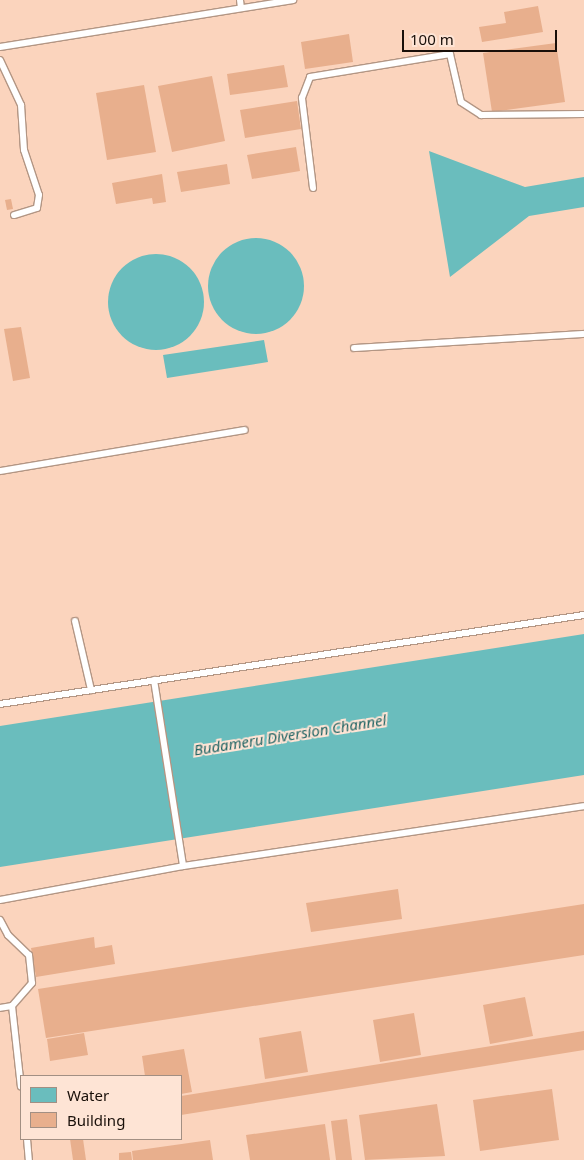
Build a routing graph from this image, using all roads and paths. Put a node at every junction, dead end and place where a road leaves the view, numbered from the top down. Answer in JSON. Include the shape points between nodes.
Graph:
{"nodes":[{"id":1,"x":240,"y":0,"type":"edge"},
{"id":2,"x":293,"y":0,"type":"edge"},
{"id":3,"x":241,"y":8,"type":"junction"},
{"id":4,"x":0,"y":47,"type":"edge"},
{"id":5,"x":0,"y":60,"type":"edge"},
{"id":6,"x":584,"y":114,"type":"edge"},
{"id":7,"x":313,"y":188,"type":"dead end"},
{"id":8,"x":14,"y":215,"type":"dead end"},
{"id":9,"x":584,"y":334,"type":"edge"},
{"id":10,"x":354,"y":348,"type":"dead end"},
{"id":11,"x":245,"y":430,"type":"dead end"},
{"id":12,"x":0,"y":471,"type":"edge"},
{"id":13,"x":584,"y":615,"type":"edge"},
{"id":14,"x":75,"y":621,"type":"dead end"},
{"id":15,"x":154,"y":680,"type":"junction"},
{"id":16,"x":91,"y":690,"type":"junction"},
{"id":17,"x":0,"y":704,"type":"edge"},
{"id":18,"x":584,"y":806,"type":"edge"},
{"id":19,"x":183,"y":866,"type":"junction"},
{"id":20,"x":0,"y":900,"type":"edge"},
{"id":21,"x":0,"y":920,"type":"edge"},
{"id":22,"x":12,"y":1006,"type":"junction"},
{"id":23,"x":0,"y":1008,"type":"edge"},
{"id":24,"x":20,"y":1079,"type":"edge"},
{"id":25,"x":27,"y":1140,"type":"edge"},
{"id":26,"x":29,"y":1160,"type":"edge"}],
"edges":[{"from":1,"to":3,"type":"lane"},
{"from":2,"to":3,"type":"lane"},
{"from":3,"to":4,"type":"lane"},
{"from":5,"to":8,"type":"lane","via":[[21,105],[24,150],[39,195],[37,208]]},
{"from":6,"to":7,"type":"lane","via":[[481,115],[460,102],[450,54],[310,78],[302,98]]},
{"from":9,"to":10,"type":"lane"},
{"from":11,"to":12,"type":"lane"},
{"from":13,"to":15,"type":"lane"},
{"from":14,"to":16,"type":"lane"},
{"from":15,"to":16,"type":"lane"},
{"from":15,"to":19,"type":"lane"},
{"from":16,"to":17,"type":"lane"},
{"from":18,"to":19,"type":"lane"},
{"from":19,"to":20,"type":"lane"},
{"from":21,"to":22,"type":"lane","via":[[8,935],[29,955],[32,983]]},
{"from":22,"to":23,"type":"lane"},
{"from":22,"to":24,"type":"lane"},
{"from":25,"to":26,"type":"lane"}]}
